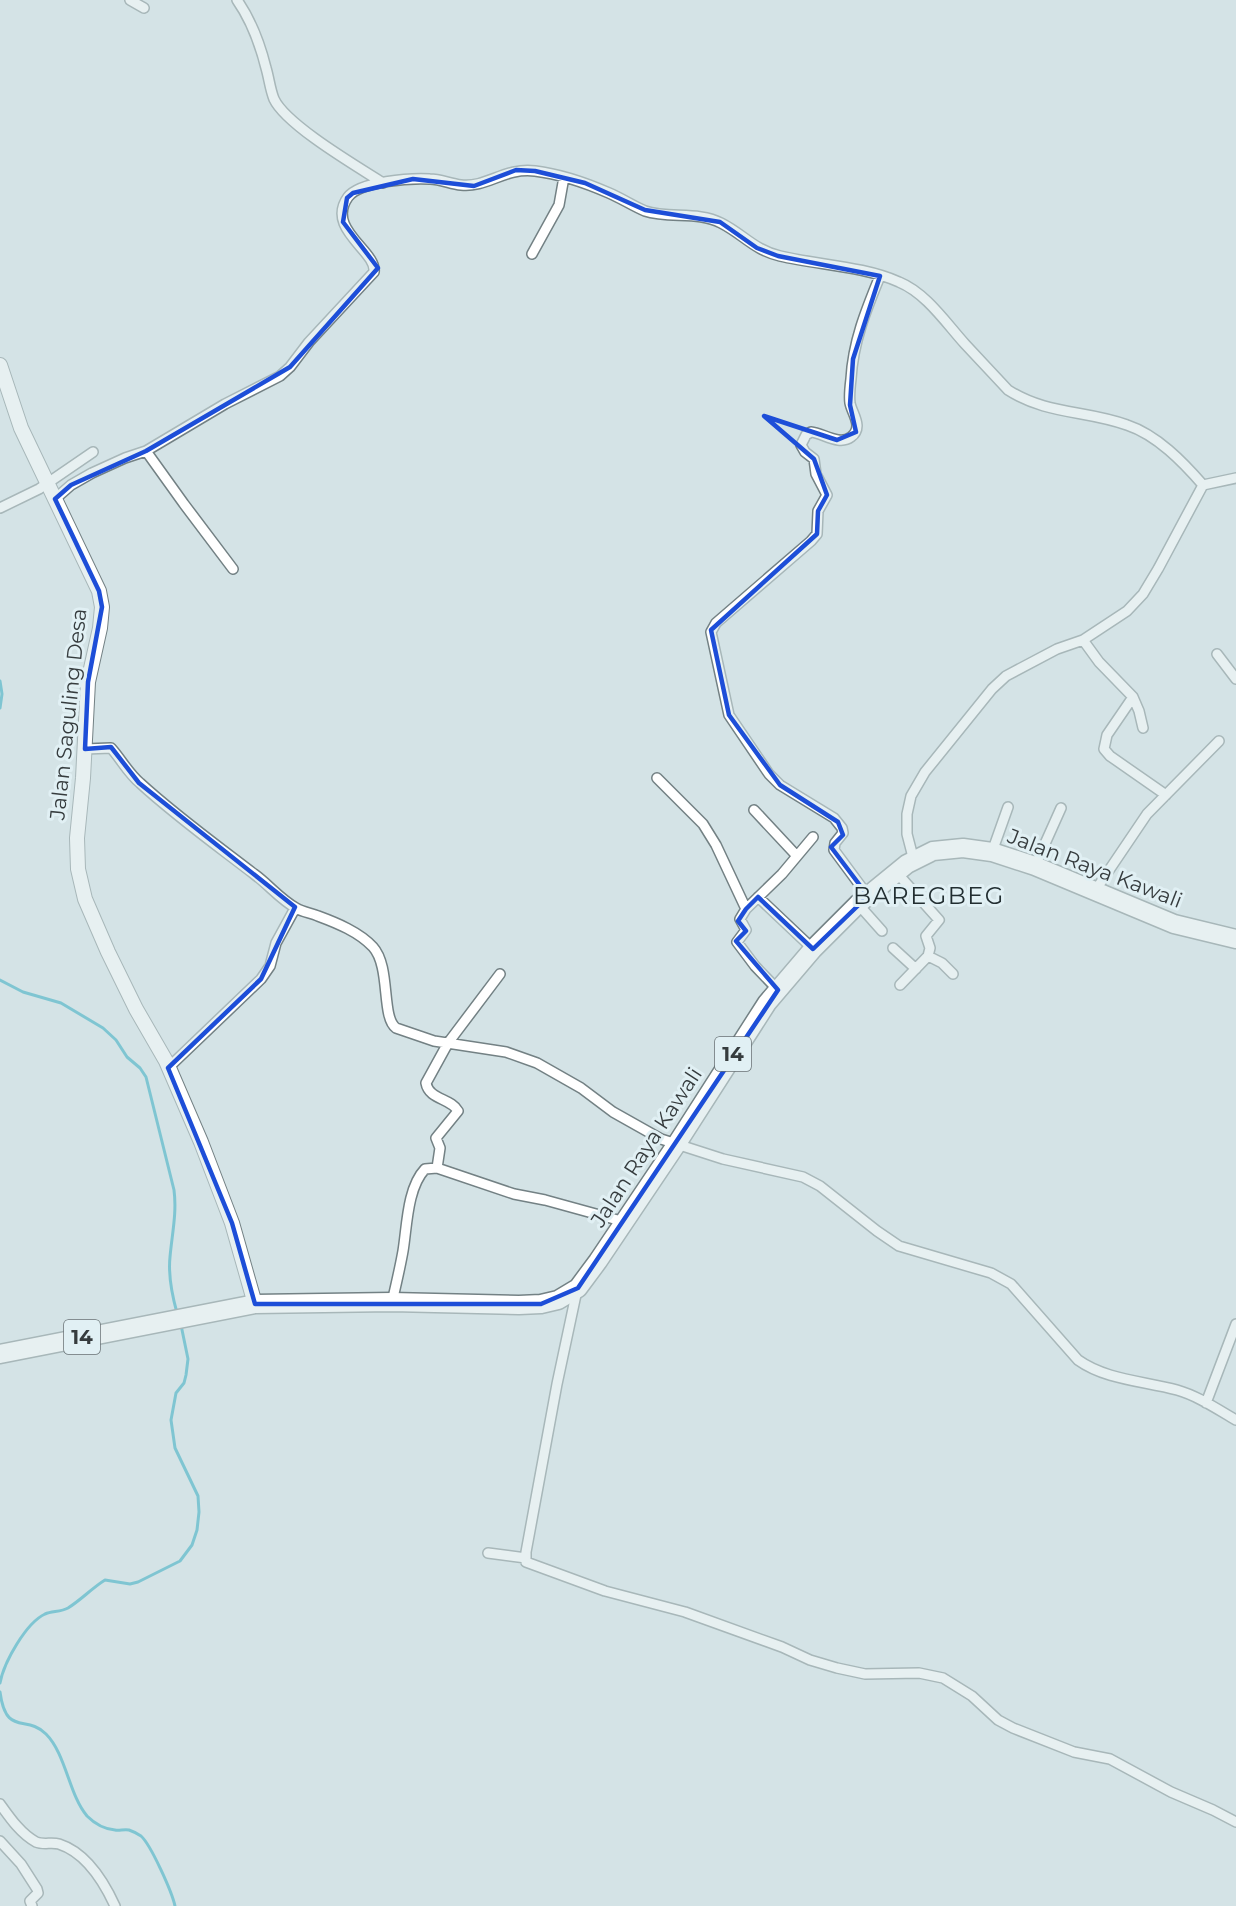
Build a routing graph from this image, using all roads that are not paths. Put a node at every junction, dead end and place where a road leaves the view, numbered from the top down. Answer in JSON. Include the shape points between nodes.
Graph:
{"nodes":[{"id":1,"x":130,"y":0,"type":"edge"},
{"id":2,"x":237,"y":0,"type":"edge"},
{"id":3,"x":144,"y":8,"type":"dead end"},
{"id":4,"x":564,"y":177,"type":"junction"},
{"id":5,"x":383,"y":183,"type":"junction"},
{"id":6,"x":532,"y":254,"type":"dead end"},
{"id":7,"x":880,"y":276,"type":"junction"},
{"id":8,"x":0,"y":365,"type":"edge"},
{"id":9,"x":147,"y":451,"type":"junction"},
{"id":10,"x":93,"y":452,"type":"dead end"},
{"id":11,"x":1236,"y":478,"type":"edge"},
{"id":12,"x":48,"y":483,"type":"junction"},
{"id":13,"x":1203,"y":485,"type":"junction"},
{"id":14,"x":54,"y":499,"type":"junction"},
{"id":15,"x":0,"y":508,"type":"edge"},
{"id":16,"x":233,"y":569,"type":"dead end"},
{"id":17,"x":1083,"y":640,"type":"junction"},
{"id":18,"x":1217,"y":654,"type":"dead end"},
{"id":19,"x":1236,"y":679,"type":"edge"},
{"id":20,"x":1133,"y":698,"type":"junction"},
{"id":21,"x":1143,"y":728,"type":"dead end"},
{"id":22,"x":1219,"y":741,"type":"dead end"},
{"id":23,"x":85,"y":749,"type":"junction"},
{"id":24,"x":657,"y":778,"type":"dead end"},
{"id":25,"x":1166,"y":795,"type":"junction"},
{"id":26,"x":1008,"y":807,"type":"dead end"},
{"id":27,"x":1061,"y":808,"type":"dead end"},
{"id":28,"x":754,"y":810,"type":"dead end"},
{"id":29,"x":813,"y":837,"type":"dead end"},
{"id":30,"x":992,"y":852,"type":"junction"},
{"id":31,"x":796,"y":855,"type":"junction"},
{"id":32,"x":914,"y":861,"type":"junction"},
{"id":33,"x":1035,"y":866,"type":"junction"},
{"id":34,"x":897,"y":873,"type":"junction"},
{"id":35,"x":1095,"y":891,"type":"junction"},
{"id":36,"x":758,"y":897,"type":"junction"},
{"id":37,"x":863,"y":900,"type":"junction"},
{"id":38,"x":297,"y":909,"type":"junction"},
{"id":39,"x":746,"y":909,"type":"junction"},
{"id":40,"x":882,"y":932,"type":"dead end"},
{"id":41,"x":1236,"y":939,"type":"edge"},
{"id":42,"x":893,"y":948,"type":"dead end"},
{"id":43,"x":813,"y":949,"type":"junction"},
{"id":44,"x":928,"y":956,"type":"junction"},
{"id":45,"x":916,"y":969,"type":"junction"},
{"id":46,"x":500,"y":974,"type":"dead end"},
{"id":47,"x":953,"y":974,"type":"dead end"},
{"id":48,"x":900,"y":986,"type":"dead end"},
{"id":49,"x":777,"y":990,"type":"junction"},
{"id":50,"x":447,"y":1043,"type":"junction"},
{"id":51,"x":168,"y":1068,"type":"junction"},
{"id":52,"x":676,"y":1145,"type":"junction"},
{"id":53,"x":437,"y":1168,"type":"junction"},
{"id":54,"x":625,"y":1222,"type":"junction"},
{"id":55,"x":578,"y":1288,"type":"junction"},
{"id":56,"x":392,"y":1302,"type":"junction"},
{"id":57,"x":255,"y":1304,"type":"junction"},
{"id":58,"x":1236,"y":1324,"type":"edge"},
{"id":59,"x":0,"y":1354,"type":"edge"},
{"id":60,"x":1206,"y":1402,"type":"junction"},
{"id":61,"x":1236,"y":1420,"type":"edge"},
{"id":62,"x":488,"y":1553,"type":"dead end"},
{"id":63,"x":526,"y":1558,"type":"junction"},
{"id":64,"x":0,"y":1804,"type":"edge"},
{"id":65,"x":1236,"y":1822,"type":"edge"},
{"id":66,"x":0,"y":1841,"type":"edge"},
{"id":67,"x":32,"y":1906,"type":"edge"},
{"id":68,"x":115,"y":1906,"type":"edge"}],
"edges":[{"from":1,"to":3,"type":"street"},
{"from":2,"to":5,"type":"street","via":[[262,53],[275,100],[335,153]]},
{"from":4,"to":5,"type":"street","via":[[516,170],[474,186],[432,179]]},
{"from":4,"to":6,"type":"street","via":[[559,205]]},
{"from":4,"to":7,"type":"street","via":[[645,210],[720,222],[757,248],[778,256]]},
{"from":5,"to":9,"type":"street","via":[[352,193],[343,210],[347,231],[373,262],[374,272],[290,368]]},
{"from":7,"to":13,"type":"street","via":[[900,282],[920,296],[1015,395],[1038,406],[1129,425],[1154,439]]},
{"from":7,"to":37,"type":"street","via":[[860,327],[853,359],[850,405],[857,422],[856,432],[843,440],[810,432],[801,445],[814,459],[816,474],[826,493],[818,511],[817,534],[716,623],[711,632],[729,715],[768,774],[838,822],[843,832],[834,850]]},
{"from":8,"to":12,"type":"street","name":"Jalan Saguling Desa","via":[[21,428]]},
{"from":9,"to":14,"type":"street","via":[[92,473]]},
{"from":9,"to":16,"type":"street"},
{"from":10,"to":12,"type":"street"},
{"from":11,"to":13,"type":"street"},
{"from":12,"to":14,"type":"street","name":"Jalan Saguling Desa"},
{"from":12,"to":15,"type":"street"},
{"from":13,"to":17,"type":"street","via":[[1143,594],[1127,611]]},
{"from":14,"to":23,"type":"street","name":"Jalan Saguling Desa","via":[[99,591],[102,607],[88,682]]},
{"from":17,"to":20,"type":"street"},
{"from":17,"to":32,"type":"street","via":[[1006,676],[924,772],[911,796],[907,814]]},
{"from":18,"to":19,"type":"street"},
{"from":20,"to":21,"type":"street"},
{"from":20,"to":25,"type":"street","via":[[1107,735],[1104,749]]},
{"from":22,"to":25,"type":"street"},
{"from":23,"to":38,"type":"street","via":[[112,749],[139,783]]},
{"from":23,"to":51,"type":"street","name":"Jalan Saguling Desa","via":[[77,838],[78,869],[85,899]]},
{"from":24,"to":39,"type":"street","via":[[703,824]]},
{"from":25,"to":35,"type":"street","via":[[1137,827]]},
{"from":26,"to":30,"type":"street"},
{"from":27,"to":33,"type":"street"},
{"from":28,"to":31,"type":"street"},
{"from":29,"to":31,"type":"street"},
{"from":30,"to":32,"type":"highway","name":"Jalan Raya Kawali","number":"14","via":[[963,848],[933,851]]},
{"from":30,"to":33,"type":"highway","name":"Jalan Raya Kawali","number":"14"},
{"from":31,"to":36,"type":"street"},
{"from":32,"to":34,"type":"highway","name":"Jalan Raya Kawali","number":"14"},
{"from":33,"to":35,"type":"highway","name":"Jalan Raya Kawali","number":"14"},
{"from":34,"to":37,"type":"highway","name":"Jalan Raya Kawali","number":"14"},
{"from":34,"to":44,"type":"street","via":[[939,920],[926,936]]},
{"from":35,"to":41,"type":"highway","name":"Jalan Raya Kawali","number":"14","via":[[1174,924]]},
{"from":36,"to":39,"type":"street"},
{"from":36,"to":43,"type":"street"},
{"from":37,"to":40,"type":"street"},
{"from":37,"to":43,"type":"highway","name":"Jalan Raya Kawali","number":"14"},
{"from":38,"to":50,"type":"street","via":[[339,924],[374,949],[382,967],[393,1025]]},
{"from":38,"to":51,"type":"street","via":[[276,943],[270,966],[261,979]]},
{"from":39,"to":49,"type":"street","via":[[740,922],[746,931],[737,942]]},
{"from":42,"to":45,"type":"street"},
{"from":43,"to":49,"type":"highway","name":"Jalan Raya Kawali","number":"14"},
{"from":44,"to":45,"type":"street"},
{"from":44,"to":47,"type":"street"},
{"from":45,"to":48,"type":"street"},
{"from":46,"to":50,"type":"street"},
{"from":49,"to":52,"type":"highway","name":"Jalan Raya Kawali","number":"14"},
{"from":50,"to":52,"type":"street","via":[[506,1052],[537,1063],[648,1133]]},
{"from":50,"to":53,"type":"street","via":[[426,1083],[431,1093],[458,1111],[436,1138],[440,1148]]},
{"from":51,"to":57,"type":"street","name":"Jalan Saguling Desa","via":[[232,1223]]},
{"from":52,"to":54,"type":"highway","name":"Jalan Raya Kawali","number":"14"},
{"from":52,"to":60,"type":"street","via":[[803,1177],[820,1185],[899,1246],[991,1273],[1011,1284],[1078,1360],[1091,1369],[1180,1391]]},
{"from":53,"to":54,"type":"street","via":[[514,1194]]},
{"from":53,"to":56,"type":"street","via":[[425,1169],[415,1187]]},
{"from":54,"to":55,"type":"highway","name":"Jalan Raya Kawali","number":"14"},
{"from":55,"to":56,"type":"highway","name":"Jalan Raya Kawali","number":"14","via":[[558,1300],[541,1304]]},
{"from":55,"to":63,"type":"street"},
{"from":56,"to":57,"type":"highway","name":"Jalan Raya Kawali","number":"14"},
{"from":57,"to":59,"type":"highway","number":"14"},
{"from":58,"to":60,"type":"street"},
{"from":60,"to":61,"type":"street"},
{"from":62,"to":63,"type":"street"},
{"from":63,"to":65,"type":"street","via":[[533,1566],[605,1591],[685,1612],[837,1668],[865,1674],[919,1673],[943,1678],[1013,1728],[1074,1752],[1110,1759]]},
{"from":64,"to":68,"type":"street","via":[[17,1827],[37,1843],[59,1844],[91,1867]]},
{"from":66,"to":67,"type":"street","via":[[37,1889],[30,1902]]}]}
